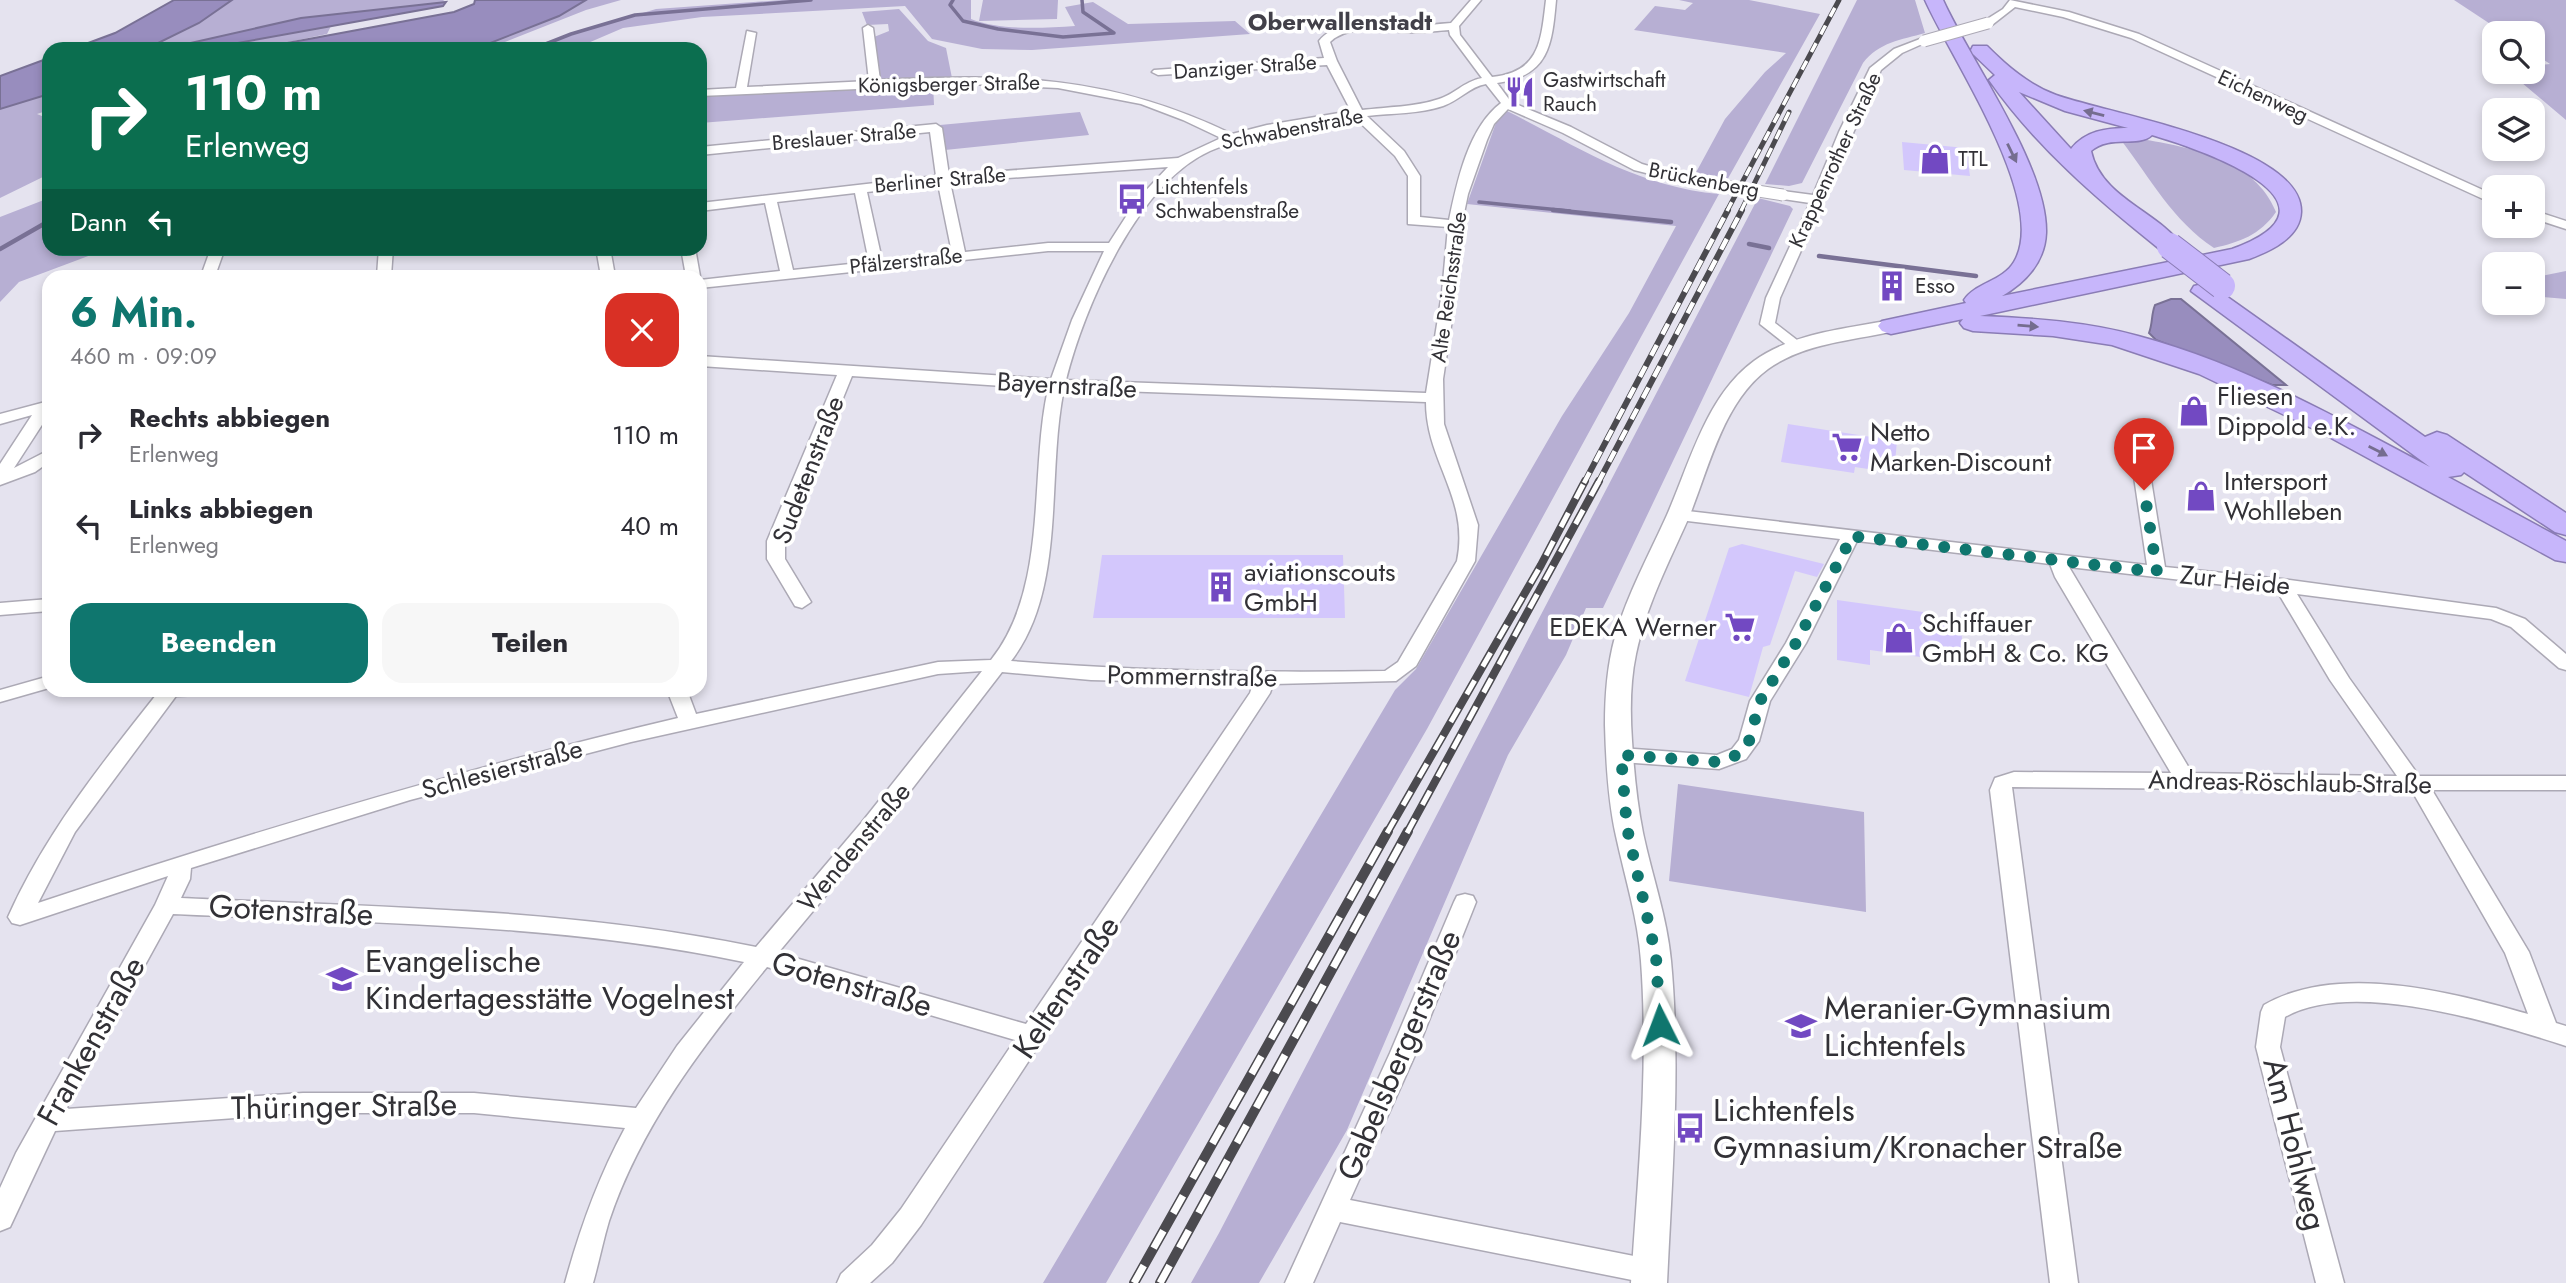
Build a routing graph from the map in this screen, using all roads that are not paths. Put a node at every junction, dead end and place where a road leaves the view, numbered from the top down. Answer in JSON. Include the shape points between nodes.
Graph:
{"nodes":[{"id":1,"x":1476,"y":0,"type":"edge"},
{"id":2,"x":1551,"y":0,"type":"edge"},
{"id":3,"x":1934,"y":0,"type":"edge"},
{"id":4,"x":2014,"y":2,"type":"edge"},
{"id":5,"x":1961,"y":15,"type":"dead end"},
{"id":6,"x":868,"y":28,"type":"dead end"},
{"id":7,"x":1454,"y":30,"type":"junction"},
{"id":8,"x":751,"y":33,"type":"dead end"},
{"id":9,"x":1980,"y":50,"type":"junction"},
{"id":10,"x":1331,"y":61,"type":"junction"},
{"id":11,"x":1970,"y":71,"type":"junction"},
{"id":12,"x":1158,"y":72,"type":"dead end"},
{"id":13,"x":1490,"y":81,"type":"junction"},
{"id":14,"x":875,"y":84,"type":"junction"},
{"id":15,"x":741,"y":91,"type":"junction"},
{"id":16,"x":707,"y":93,"type":"edge"},
{"id":17,"x":1507,"y":104,"type":"junction"},
{"id":18,"x":1359,"y":115,"type":"junction"},
{"id":19,"x":1230,"y":138,"type":"junction"},
{"id":20,"x":2207,"y":145,"type":"junction"},
{"id":21,"x":707,"y":150,"type":"edge"},
{"id":22,"x":1181,"y":162,"type":"junction"},
{"id":23,"x":944,"y":179,"type":"junction"},
{"id":24,"x":2097,"y":185,"type":"junction"},
{"id":25,"x":860,"y":188,"type":"junction"},
{"id":26,"x":2482,"y":195,"type":"edge"},
{"id":27,"x":770,"y":198,"type":"junction"},
{"id":28,"x":1818,"y":200,"type":"junction"},
{"id":29,"x":707,"y":207,"type":"edge"},
{"id":30,"x":2545,"y":218,"type":"edge"},
{"id":31,"x":1455,"y":224,"type":"junction"},
{"id":32,"x":2566,"y":225,"type":"edge"},
{"id":33,"x":1112,"y":247,"type":"junction"},
{"id":34,"x":2160,"y":248,"type":"junction"},
{"id":35,"x":959,"y":256,"type":"junction"},
{"id":36,"x":876,"y":264,"type":"junction"},
{"id":37,"x":787,"y":273,"type":"junction"},
{"id":38,"x":707,"y":283,"type":"edge"},
{"id":39,"x":2212,"y":289,"type":"junction"},
{"id":40,"x":1942,"y":316,"type":"junction"},
{"id":41,"x":1901,"y":324,"type":"junction"},
{"id":42,"x":1798,"y":347,"type":"junction"},
{"id":43,"x":707,"y":362,"type":"edge"},
{"id":44,"x":846,"y":373,"type":"junction"},
{"id":45,"x":1058,"y":385,"type":"junction"},
{"id":46,"x":1434,"y":398,"type":"junction"},
{"id":47,"x":42,"y":408,"type":"edge"},
{"id":48,"x":42,"y":413,"type":"edge"},
{"id":49,"x":0,"y":419,"type":"edge"},
{"id":50,"x":2136,"y":436,"type":"dead end"},
{"id":51,"x":42,"y":460,"type":"edge"},
{"id":52,"x":42,"y":465,"type":"edge"},
{"id":53,"x":29,"y":468,"type":"junction"},
{"id":54,"x":0,"y":479,"type":"edge"},
{"id":55,"x":1679,"y":514,"type":"junction"},
{"id":56,"x":2566,"y":526,"type":"edge"},
{"id":57,"x":1850,"y":536,"type":"junction"},
{"id":58,"x":2566,"y":544,"type":"edge"},
{"id":59,"x":2566,"y":553,"type":"edge"},
{"id":60,"x":2058,"y":561,"type":"junction"},
{"id":61,"x":2157,"y":572,"type":"junction"},
{"id":62,"x":2282,"y":585,"type":"junction"},
{"id":63,"x":802,"y":603,"type":"dead end"},
{"id":64,"x":42,"y":606,"type":"edge"},
{"id":65,"x":0,"y":609,"type":"edge"},
{"id":66,"x":2566,"y":664,"type":"edge"},
{"id":67,"x":995,"y":667,"type":"junction"},
{"id":68,"x":1389,"y":677,"type":"joint"},
{"id":69,"x":1265,"y":679,"type":"junction"},
{"id":70,"x":42,"y":684,"type":"edge"},
{"id":71,"x":0,"y":696,"type":"edge"},
{"id":72,"x":165,"y":697,"type":"edge"},
{"id":73,"x":680,"y":697,"type":"edge"},
{"id":74,"x":689,"y":721,"type":"junction"},
{"id":75,"x":1621,"y":755,"type":"junction"},
{"id":76,"x":2185,"y":779,"type":"junction"},
{"id":77,"x":2566,"y":783,"type":"edge"},
{"id":78,"x":2416,"y":785,"type":"junction"},
{"id":79,"x":180,"y":864,"type":"junction"},
{"id":80,"x":1465,"y":901,"type":"dead end"},
{"id":81,"x":166,"y":905,"type":"junction"},
{"id":82,"x":762,"y":957,"type":"junction"},
{"id":83,"x":2556,"y":1033,"type":"edge"},
{"id":84,"x":1033,"y":1036,"type":"junction"},
{"id":85,"x":642,"y":1119,"type":"junction"},
{"id":86,"x":46,"y":1121,"type":"junction"},
{"id":87,"x":1334,"y":1209,"type":"junction"},
{"id":88,"x":0,"y":1219,"type":"edge"},
{"id":89,"x":1649,"y":1277,"type":"edge"},
{"id":90,"x":579,"y":1283,"type":"edge"},
{"id":91,"x":851,"y":1283,"type":"edge"},
{"id":92,"x":1299,"y":1283,"type":"edge"},
{"id":93,"x":2064,"y":1283,"type":"edge"},
{"id":94,"x":2330,"y":1283,"type":"edge"}],
"edges":[{"from":1,"to":7,"type":"street"},
{"from":2,"to":13,"type":"street","via":[[1539,57],[1522,75]]},
{"from":3,"to":11,"type":"highway"},
{"from":4,"to":26,"type":"street","name":"Eichenweg","via":[[2135,36]]},
{"from":4,"to":28,"type":"street","name":"Krappenrother Straße","bridge":true,"via":[[1988,23],[1898,51],[1876,68]]},
{"from":5,"to":9,"type":"highway"},
{"from":6,"to":14,"type":"street"},
{"from":7,"to":10,"type":"street","via":[[1372,26],[1331,34],[1324,41]]},
{"from":7,"to":13,"type":"street"},
{"from":8,"to":15,"type":"street"},
{"from":20,"to":9,"type":"highway","one_way":true,"via":[[2051,100],[2006,76]]},
{"from":9,"to":24,"type":"highway","via":[[2018,105]]},
{"from":10,"to":12,"type":"street","name":"Danziger Straße"},
{"from":10,"to":18,"type":"street"},
{"from":11,"to":34,"type":"highway","via":[[2057,168]]},
{"from":11,"to":40,"type":"highway","one_way":true,"via":[[2025,179],[2035,232],[2026,262],[2012,279]]},
{"from":13,"to":17,"type":"street"},
{"from":13,"to":18,"type":"street","name":"Schwabenstraße","via":[[1467,84],[1448,102]]},
{"from":14,"to":15,"type":"street","name":"Königsberger Straße"},
{"from":14,"to":19,"type":"street","name":"Königsberger Straße","via":[[1006,79],[1085,86],[1146,100]]},
{"from":15,"to":16,"type":"street","name":"Königsberger Straße"},
{"from":17,"to":28,"type":"street","name":"Brückenberg","bridge":true,"via":[[1637,167],[1694,181]]},
{"from":17,"to":31,"type":"street","name":"Alte Reichsstraße","via":[[1486,125]]},
{"from":18,"to":19,"type":"street","name":"Schwabenstraße"},
{"from":18,"to":31,"type":"street","via":[[1399,154],[1414,176],[1413,221]]},
{"from":19,"to":22,"type":"street","name":"Schwabenstraße"},
{"from":20,"to":24,"type":"highway","via":[[2140,134],[2098,138],[2080,151]]},
{"from":20,"to":40,"type":"highway","via":[[2253,166],[2283,191],[2290,203],[2290,218],[2279,233],[2257,247],[2218,260]]},
{"from":21,"to":23,"type":"street","name":"Breslauer Straße","via":[[936,128]]},
{"from":22,"to":23,"type":"street","name":"Berliner Straße"},
{"from":22,"to":33,"type":"street","name":"Schwabenstraße","via":[[1144,198]]},
{"from":23,"to":25,"type":"street","name":"Berliner Straße"},
{"from":23,"to":35,"type":"street"},
{"from":24,"to":34,"type":"highway"},
{"from":25,"to":27,"type":"street","name":"Berliner Straße"},
{"from":25,"to":36,"type":"street"},
{"from":27,"to":29,"type":"street","name":"Berliner Straße"},
{"from":27,"to":37,"type":"street"},
{"from":28,"to":42,"type":"street","name":"Krappenrother Straße","via":[[1766,320],[1771,329]]},
{"from":30,"to":32,"type":"street"},
{"from":31,"to":46,"type":"street","name":"Alte Reichsstraße"},
{"from":33,"to":35,"type":"street","name":"Pfälzerstraße","via":[[1048,247]]},
{"from":33,"to":45,"type":"street","name":"Schwabenstraße"},
{"from":34,"to":39,"type":"highway"},
{"from":35,"to":36,"type":"street","name":"Pfälzerstraße"},
{"from":36,"to":37,"type":"street","name":"Pfälzerstraße"},
{"from":37,"to":38,"type":"street","name":"Pfälzerstraße"},
{"from":39,"to":56,"type":"highway"},
{"from":39,"to":58,"type":"highway","via":[[2401,434]]},
{"from":40,"to":41,"type":"highway"},
{"from":41,"to":42,"type":"street"},
{"from":41,"to":59,"type":"highway","one_way":true,"via":[[2026,325],[2082,332],[2176,356],[2296,409]]},
{"from":42,"to":55,"type":"street","via":[[1746,378],[1732,397]]},
{"from":43,"to":44,"type":"street","name":"Bayernstraße"},
{"from":44,"to":45,"type":"street","name":"Bayernstraße"},
{"from":44,"to":63,"type":"street","name":"Sudetenstraße","via":[[776,541],[776,559]]},
{"from":45,"to":46,"type":"street","name":"Bayernstraße"},
{"from":45,"to":67,"type":"street","name":"Wendenstraße","via":[[1033,580],[1022,628]]},
{"from":46,"to":68,"type":"street","name":"Alte Reichsstraße","via":[[1435,423],[1471,521],[1471,544],[1466,561],[1406,666]]},
{"from":47,"to":49,"type":"street"},
{"from":48,"to":54,"type":"street"},
{"from":50,"to":61,"type":"street"},
{"from":51,"to":53,"type":"street"},
{"from":52,"to":53,"type":"street"},
{"from":53,"to":54,"type":"street"},
{"from":55,"to":57,"type":"street","name":"Zur Heide"},
{"from":55,"to":75,"type":"street","via":[[1622,659]]},
{"from":57,"to":60,"type":"street","name":"Zur Heide"},
{"from":57,"to":75,"type":"street","via":[[1796,643],[1760,701],[1749,741],[1739,754],[1719,762]]},
{"from":60,"to":61,"type":"street","name":"Zur Heide"},
{"from":60,"to":76,"type":"street"},
{"from":61,"to":62,"type":"street","name":"Zur Heide"},
{"from":62,"to":66,"type":"street","name":"Zur Heide","via":[[2496,614],[2518,623]]},
{"from":62,"to":78,"type":"street","via":[[2340,680]]},
{"from":64,"to":65,"type":"street"},
{"from":67,"to":69,"type":"street","name":"Pommernstraße"},
{"from":67,"to":74,"type":"street","name":"Schlesierstraße","via":[[938,668]]},
{"from":67,"to":82,"type":"street","name":"Wendenstraße","via":[[915,774]]},
{"from":68,"to":69,"type":"street","name":"Pommernstraße"},
{"from":69,"to":84,"type":"street","name":"Keltenstraße"},
{"from":70,"to":71,"type":"street"},
{"from":72,"to":79,"type":"street","name":"Schlesierstraße","via":[[64,831],[20,917]]},
{"from":73,"to":74,"type":"street"},
{"from":74,"to":79,"type":"street","name":"Schlesierstraße","via":[[441,785]]},
{"from":75,"to":89,"type":"street","via":[[1627,828],[1656,956],[1660,1011],[1658,1151]]},
{"from":76,"to":78,"type":"street","name":"Andreas-Röschlaub-Straße"},
{"from":76,"to":93,"type":"street","name":"Andreas-Röschlaub-Straße","via":[[2014,779],[2003,783],[2001,790]]},
{"from":77,"to":78,"type":"street","name":"Andreas-Röschlaub-Straße"},
{"from":78,"to":83,"type":"street","via":[[2517,952]]},
{"from":79,"to":81,"type":"street","name":"Frankenstraße","via":[[179,879]]},
{"from":80,"to":87,"type":"street","name":"Gabelsbergerstraße"},
{"from":81,"to":82,"type":"street","name":"Gotenstraße","via":[[605,931]]},
{"from":81,"to":86,"type":"street","name":"Frankenstraße"},
{"from":82,"to":84,"type":"street","name":"Gotenstraße"},
{"from":82,"to":85,"type":"street","name":"Wendenstraße"},
{"from":83,"to":94,"type":"street","name":"Am Hohlweg","via":[[2449,1006],[2377,994],[2325,994],[2291,1001],[2273,1012],[2269,1047]]},
{"from":84,"to":91,"type":"street","name":"Keltenstraße","via":[[911,1217]]},
{"from":85,"to":86,"type":"street","name":"Thüringer Straße","via":[[474,1102],[303,1103]]},
{"from":85,"to":90,"type":"street","name":"Wendenstraße","via":[[594,1222]]},
{"from":86,"to":88,"type":"street","name":"Frankenstraße"},
{"from":87,"to":89,"type":"street","name":"Gabelsbergerstraße"},
{"from":87,"to":92,"type":"street","name":"Gabelsbergerstraße"}]}
